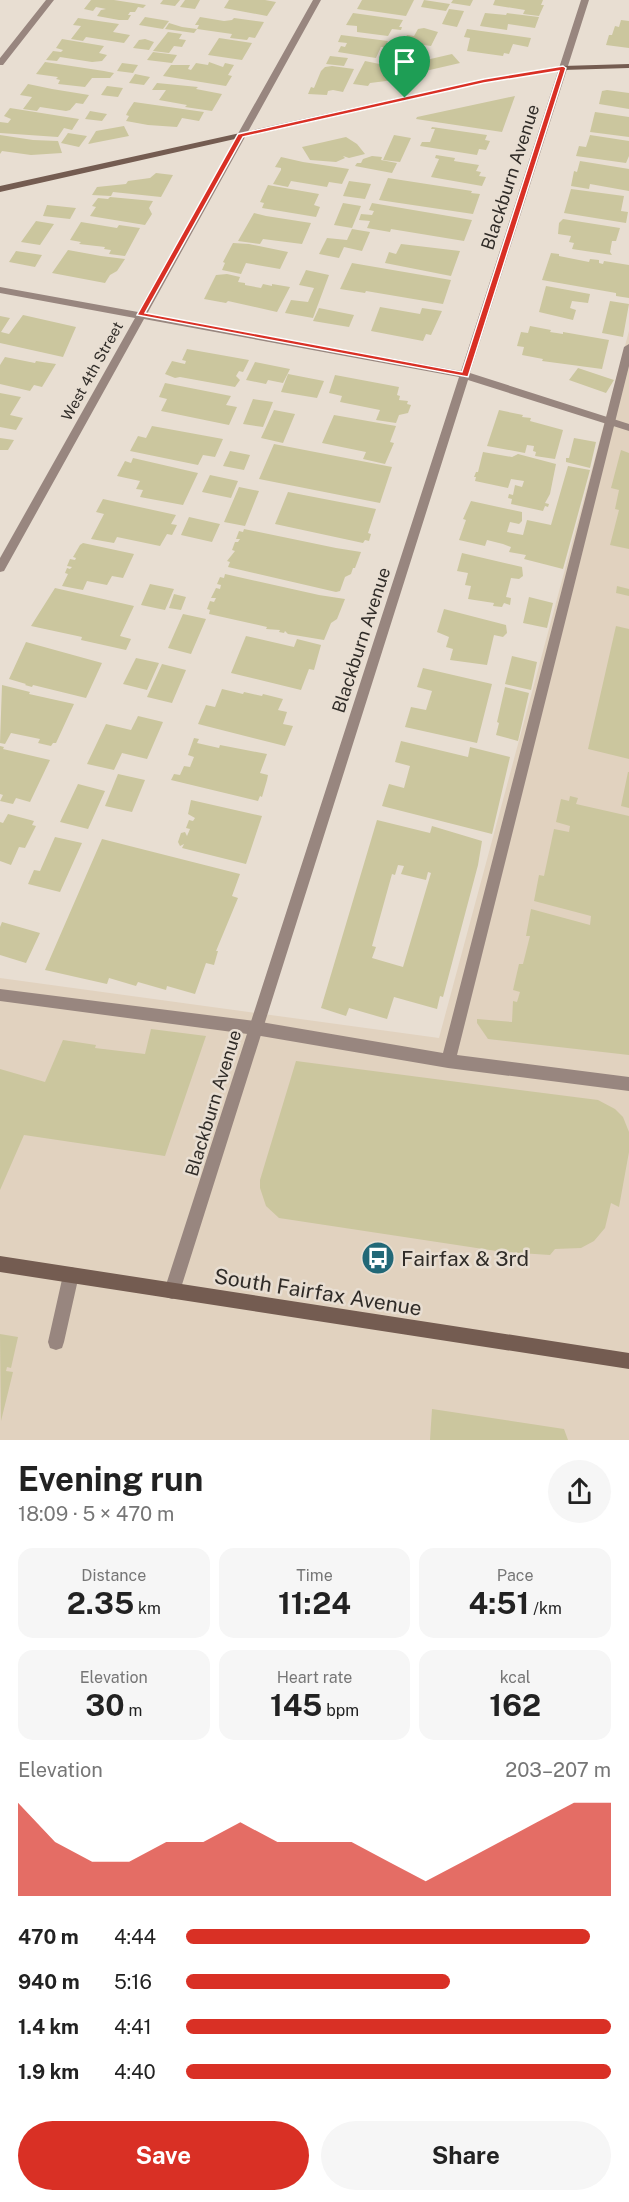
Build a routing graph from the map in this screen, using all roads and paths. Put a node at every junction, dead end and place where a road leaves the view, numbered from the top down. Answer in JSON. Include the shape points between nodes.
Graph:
{"nodes":[{"id":1,"x":50,"y":0,"type":"edge"},
{"id":2,"x":317,"y":0,"type":"edge"},
{"id":3,"x":585,"y":0,"type":"edge"},
{"id":4,"x":0,"y":63,"type":"edge"},
{"id":5,"x":629,"y":66,"type":"edge"},
{"id":6,"x":563,"y":68,"type":"junction"},
{"id":7,"x":241,"y":135,"type":"junction"},
{"id":8,"x":0,"y":189,"type":"edge"},
{"id":9,"x":0,"y":290,"type":"edge"},
{"id":10,"x":141,"y":315,"type":"junction"},
{"id":11,"x":629,"y":347,"type":"edge"},
{"id":12,"x":465,"y":375,"type":"junction"},
{"id":13,"x":609,"y":420,"type":"junction"},
{"id":14,"x":629,"y":428,"type":"edge"},
{"id":15,"x":0,"y":568,"type":"edge"},
{"id":16,"x":0,"y":995,"type":"edge"},
{"id":17,"x":255,"y":1028,"type":"junction"},
{"id":18,"x":448,"y":1061,"type":"junction"},
{"id":19,"x":629,"y":1084,"type":"edge"},
{"id":20,"x":0,"y":1264,"type":"edge"},
{"id":21,"x":71,"y":1275,"type":"junction"},
{"id":22,"x":172,"y":1291,"type":"junction"},
{"id":23,"x":56,"y":1342,"type":"dead end"},
{"id":24,"x":629,"y":1361,"type":"edge"}],
"edges":[{"from":1,"to":4,"type":"street"},
{"from":2,"to":7,"type":"street","name":"West 4th Street"},
{"from":3,"to":6,"type":"street","name":"Blackburn Avenue"},
{"from":5,"to":6,"type":"street"},
{"from":6,"to":7,"type":"street","via":[[484,81]]},
{"from":6,"to":12,"type":"street","name":"Blackburn Avenue"},
{"from":7,"to":8,"type":"street"},
{"from":7,"to":10,"type":"street","name":"West 4th Street"},
{"from":9,"to":10,"type":"street"},
{"from":10,"to":12,"type":"street"},
{"from":10,"to":15,"type":"street","name":"West 4th Street"},
{"from":11,"to":13,"type":"street"},
{"from":12,"to":13,"type":"street"},
{"from":12,"to":17,"type":"street","name":"Blackburn Avenue"},
{"from":13,"to":14,"type":"street"},
{"from":13,"to":18,"type":"street"},
{"from":16,"to":17,"type":"street"},
{"from":17,"to":18,"type":"street"},
{"from":17,"to":22,"type":"street","name":"Blackburn Avenue"},
{"from":18,"to":19,"type":"street"},
{"from":20,"to":21,"type":"street","name":"South Fairfax Avenue"},
{"from":21,"to":22,"type":"street","name":"South Fairfax Avenue"},
{"from":21,"to":23,"type":"street"},
{"from":22,"to":24,"type":"street","name":"South Fairfax Avenue"}]}
